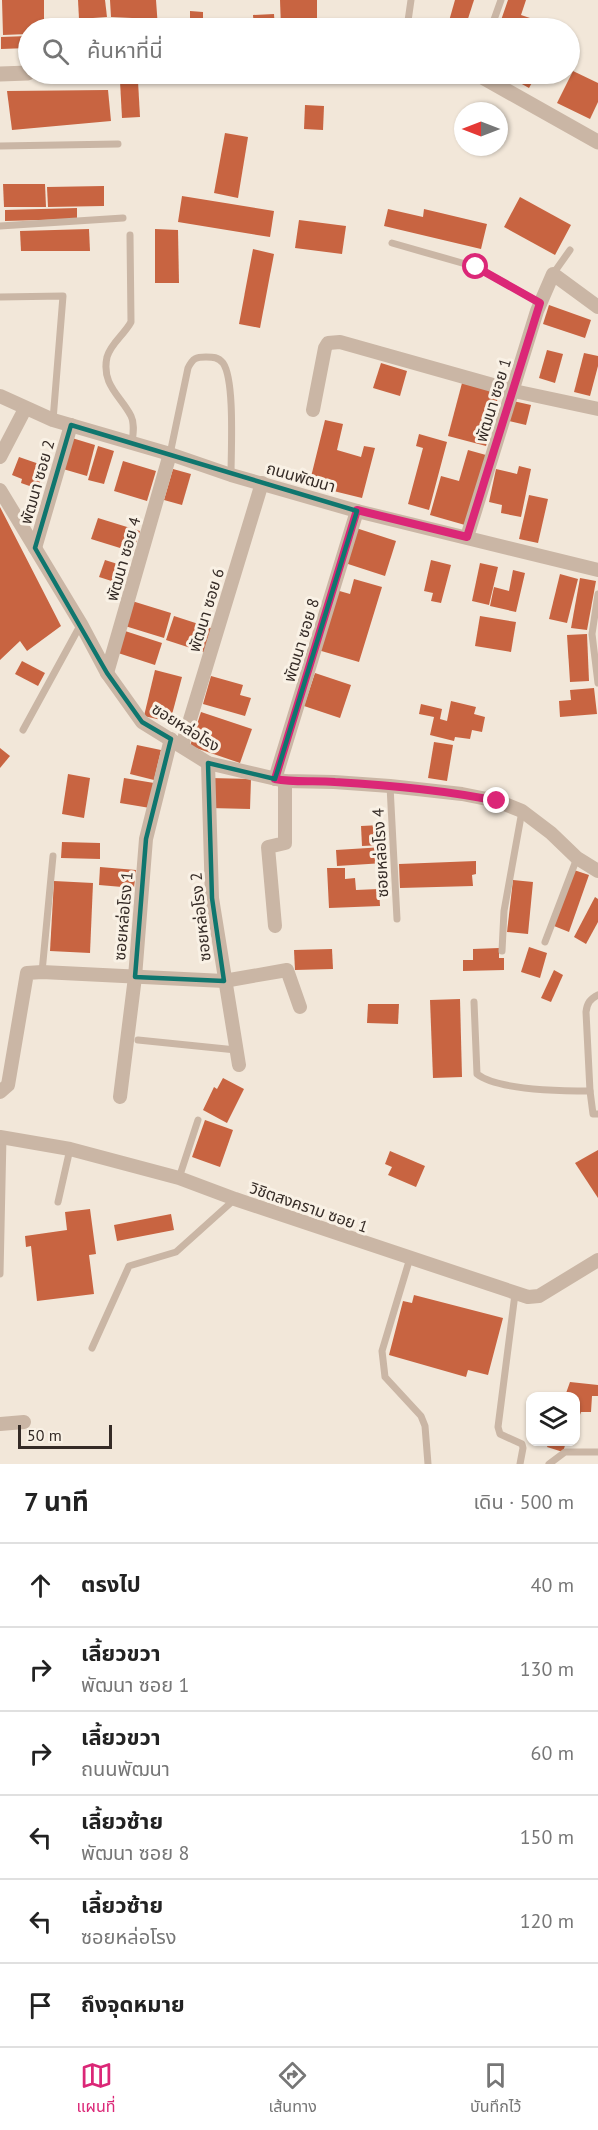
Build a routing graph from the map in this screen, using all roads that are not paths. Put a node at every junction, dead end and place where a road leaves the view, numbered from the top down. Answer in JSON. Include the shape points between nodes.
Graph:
{"nodes":[{"id":1,"x":411,"y":0,"type":"edge"},
{"id":2,"x":501,"y":0,"type":"edge"},
{"id":3,"x":408,"y":18,"type":"edge"},
{"id":4,"x":495,"y":18,"type":"edge"},
{"id":5,"x":18,"y":73,"type":"edge"},
{"id":6,"x":0,"y":74,"type":"edge"},
{"id":7,"x":495,"y":84,"type":"edge"},
{"id":8,"x":598,"y":142,"type":"edge"},
{"id":9,"x":118,"y":144,"type":"dead end"},
{"id":10,"x":0,"y":146,"type":"edge"},
{"id":11,"x":123,"y":218,"type":"dead end"},
{"id":12,"x":0,"y":226,"type":"edge"},
{"id":13,"x":130,"y":234,"type":"dead end"},
{"id":14,"x":392,"y":243,"type":"dead end"},
{"id":15,"x":570,"y":250,"type":"dead end"},
{"id":16,"x":553,"y":274,"type":"junction"},
{"id":17,"x":0,"y":297,"type":"edge"},
{"id":18,"x":540,"y":303,"type":"junction"},
{"id":19,"x":598,"y":307,"type":"edge"},
{"id":20,"x":514,"y":392,"type":"junction"},
{"id":21,"x":0,"y":396,"type":"edge"},
{"id":22,"x":25,"y":409,"type":"junction"},
{"id":23,"x":598,"y":409,"type":"edge"},
{"id":24,"x":313,"y":410,"type":"dead end"},
{"id":25,"x":53,"y":420,"type":"junction"},
{"id":26,"x":72,"y":425,"type":"junction"},
{"id":27,"x":132,"y":443,"type":"junction"},
{"id":28,"x":170,"y":454,"type":"junction"},
{"id":29,"x":0,"y":458,"type":"edge"},
{"id":30,"x":231,"y":475,"type":"junction"},
{"id":31,"x":262,"y":483,"type":"junction"},
{"id":32,"x":0,"y":490,"type":"edge"},
{"id":33,"x":357,"y":510,"type":"junction"},
{"id":34,"x":467,"y":537,"type":"junction"},
{"id":35,"x":35,"y":548,"type":"junction"},
{"id":36,"x":598,"y":570,"type":"edge"},
{"id":37,"x":598,"y":594,"type":"edge"},
{"id":38,"x":81,"y":624,"type":"junction"},
{"id":39,"x":107,"y":673,"type":"junction"},
{"id":40,"x":598,"y":683,"type":"edge"},
{"id":41,"x":23,"y":730,"type":"dead end"},
{"id":42,"x":177,"y":743,"type":"junction"},
{"id":43,"x":208,"y":764,"type":"junction"},
{"id":44,"x":280,"y":780,"type":"junction"},
{"id":45,"x":390,"y":786,"type":"junction"},
{"id":46,"x":522,"y":811,"type":"junction"},
{"id":47,"x":53,"y":856,"type":"dead end"},
{"id":48,"x":577,"y":858,"type":"junction"},
{"id":49,"x":598,"y":872,"type":"edge"},
{"id":50,"x":397,"y":919,"type":"dead end"},
{"id":51,"x":275,"y":926,"type":"dead end"},
{"id":52,"x":545,"y":942,"type":"dead end"},
{"id":53,"x":502,"y":951,"type":"dead end"},
{"id":54,"x":42,"y":972,"type":"junction"},
{"id":55,"x":135,"y":977,"type":"junction"},
{"id":56,"x":224,"y":981,"type":"junction"},
{"id":57,"x":598,"y":995,"type":"edge"},
{"id":58,"x":474,"y":1002,"type":"dead end"},
{"id":59,"x":300,"y":1007,"type":"dead end"},
{"id":60,"x":138,"y":1040,"type":"dead end"},
{"id":61,"x":236,"y":1050,"type":"junction"},
{"id":62,"x":239,"y":1065,"type":"dead end"},
{"id":63,"x":590,"y":1091,"type":"junction"},
{"id":64,"x":0,"y":1092,"type":"edge"},
{"id":65,"x":120,"y":1097,"type":"dead end"},
{"id":66,"x":598,"y":1114,"type":"edge"},
{"id":67,"x":198,"y":1119,"type":"dead end"},
{"id":68,"x":1,"y":1137,"type":"edge"},
{"id":69,"x":70,"y":1149,"type":"junction"},
{"id":70,"x":179,"y":1178,"type":"junction"},
{"id":71,"x":235,"y":1199,"type":"junction"},
{"id":72,"x":58,"y":1202,"type":"dead end"},
{"id":73,"x":410,"y":1258,"type":"junction"},
{"id":74,"x":598,"y":1260,"type":"edge"},
{"id":75,"x":0,"y":1274,"type":"edge"},
{"id":76,"x":516,"y":1294,"type":"junction"},
{"id":77,"x":92,"y":1348,"type":"dead end"},
{"id":78,"x":24,"y":1422,"type":"dead end"},
{"id":79,"x":0,"y":1424,"type":"edge"},
{"id":80,"x":598,"y":1452,"type":"edge"},
{"id":81,"x":428,"y":1464,"type":"edge"},
{"id":82,"x":520,"y":1464,"type":"edge"},
{"id":83,"x":549,"y":1464,"type":"edge"}],
"edges":[{"from":1,"to":3,"type":"lane"},
{"from":2,"to":4,"type":"lane"},
{"from":5,"to":6,"type":"street"},
{"from":7,"to":8,"type":"street"},
{"from":9,"to":10,"type":"lane"},
{"from":11,"to":12,"type":"lane"},
{"from":13,"to":27,"type":"lane","via":[[131,322],[107,357],[111,389],[130,415],[134,428]]},
{"from":14,"to":18,"type":"lane","via":[[476,267]]},
{"from":15,"to":16,"type":"lane"},
{"from":16,"to":18,"type":"street","name":"พัฒนา ซอย 1"},
{"from":16,"to":19,"type":"street"},
{"from":17,"to":25,"type":"lane","via":[[63,296]]},
{"from":18,"to":20,"type":"street","name":"พัฒนา ซอย 1"},
{"from":20,"to":23,"type":"street"},
{"from":20,"to":24,"type":"street","via":[[332,342],[325,348]]},
{"from":20,"to":34,"type":"street","name":"พัฒนา ซอย 1"},
{"from":21,"to":22,"type":"street","name":"ถนนพัฒนา"},
{"from":22,"to":25,"type":"street","name":"ถนนพัฒนา"},
{"from":22,"to":29,"type":"street"},
{"from":25,"to":26,"type":"street","name":"ถนนพัฒนา"},
{"from":26,"to":27,"type":"street","name":"ถนนพัฒนา"},
{"from":26,"to":35,"type":"street","name":"พัฒนา ซอย 2"},
{"from":27,"to":28,"type":"street","name":"ถนนพัฒนา"},
{"from":28,"to":30,"type":"street","name":"ถนนพัฒนา"},
{"from":28,"to":30,"type":"lane","via":[[188,368],[197,357],[214,357],[222,362],[230,379]]},
{"from":28,"to":39,"type":"street","name":"พัฒนา ซอย 4"},
{"from":30,"to":31,"type":"street","name":"ถนนพัฒนา"},
{"from":31,"to":33,"type":"street","name":"ถนนพัฒนา"},
{"from":31,"to":42,"type":"street","name":"พัฒนา ซอย 6"},
{"from":32,"to":35,"type":"street","name":"ซอยหล่อโรง"},
{"from":33,"to":34,"type":"street","name":"ถนนพัฒนา"},
{"from":33,"to":44,"type":"street","name":"พัฒนา ซอย 8"},
{"from":34,"to":36,"type":"street","name":"ถนนพัฒนา"},
{"from":35,"to":38,"type":"street","name":"ซอยหล่อโรง"},
{"from":37,"to":40,"type":"lane","via":[[592,634]]},
{"from":38,"to":39,"type":"street","name":"ซอยหล่อโรง"},
{"from":38,"to":41,"type":"lane"},
{"from":39,"to":42,"type":"street","name":"ซอยหล่อโรง","via":[[142,722]]},
{"from":42,"to":43,"type":"street","name":"ซอยหล่อโรง"},
{"from":42,"to":55,"type":"street","name":"ซอยหล่อโรง 1","via":[[146,838]]},
{"from":43,"to":44,"type":"street","name":"ซอยหล่อโรง"},
{"from":43,"to":56,"type":"street","name":"ซอยหล่อโรง 2","via":[[212,898]]},
{"from":44,"to":45,"type":"street","name":"ซอยหล่อโรง"},
{"from":44,"to":51,"type":"street","name":"พัฒนา ซอย 8","via":[[285,843],[268,847]]},
{"from":45,"to":46,"type":"street","name":"ซอยหล่อโรง","via":[[462,794]]},
{"from":45,"to":50,"type":"lane","name":"ซอยหล่อโรง 4"},
{"from":46,"to":48,"type":"street","name":"ซอยหล่อโรง"},
{"from":46,"to":53,"type":"lane","via":[[504,911]]},
{"from":47,"to":54,"type":"lane"},
{"from":48,"to":49,"type":"street","name":"ซอยหล่อโรง"},
{"from":48,"to":52,"type":"lane"},
{"from":54,"to":55,"type":"street"},
{"from":54,"to":64,"type":"street","via":[[27,973],[8,1085]]},
{"from":55,"to":56,"type":"street"},
{"from":55,"to":65,"type":"street","name":"ซอยหล่อโรง 1"},
{"from":56,"to":59,"type":"street","via":[[286,970]]},
{"from":56,"to":61,"type":"street","name":"ซอยหล่อโรง 2"},
{"from":57,"to":63,"type":"lane","via":[[587,1004],[586,1012]]},
{"from":58,"to":63,"type":"lane","via":[[477,1074],[482,1078],[494,1083]]},
{"from":60,"to":61,"type":"lane"},
{"from":61,"to":62,"type":"street","name":"ซอยหล่อโรง 2"},
{"from":63,"to":66,"type":"lane","via":[[593,1114]]},
{"from":67,"to":70,"type":"lane"},
{"from":68,"to":69,"type":"street","name":"วิชิตสงคราม ซอย 1"},
{"from":68,"to":75,"type":"lane"},
{"from":69,"to":70,"type":"street","name":"วิชิตสงคราม ซอย 1"},
{"from":69,"to":72,"type":"lane"},
{"from":70,"to":71,"type":"street","name":"วิชิตสงคราม ซอย 1"},
{"from":71,"to":73,"type":"street","name":"วิชิตสงคราม ซอย 1"},
{"from":71,"to":77,"type":"lane","via":[[176,1252],[129,1266]]},
{"from":73,"to":76,"type":"street","name":"วิชิตสงคราม ซอย 1"},
{"from":73,"to":81,"type":"lane","via":[[382,1351],[382,1363],[385,1377],[422,1416]]},
{"from":74,"to":76,"type":"street","name":"วิชิตสงคราม ซอย 1","via":[[538,1296]]},
{"from":76,"to":82,"type":"lane","via":[[498,1427],[500,1434],[522,1444]]},
{"from":78,"to":79,"type":"street"},
{"from":80,"to":83,"type":"lane","via":[[565,1452]]}]}
